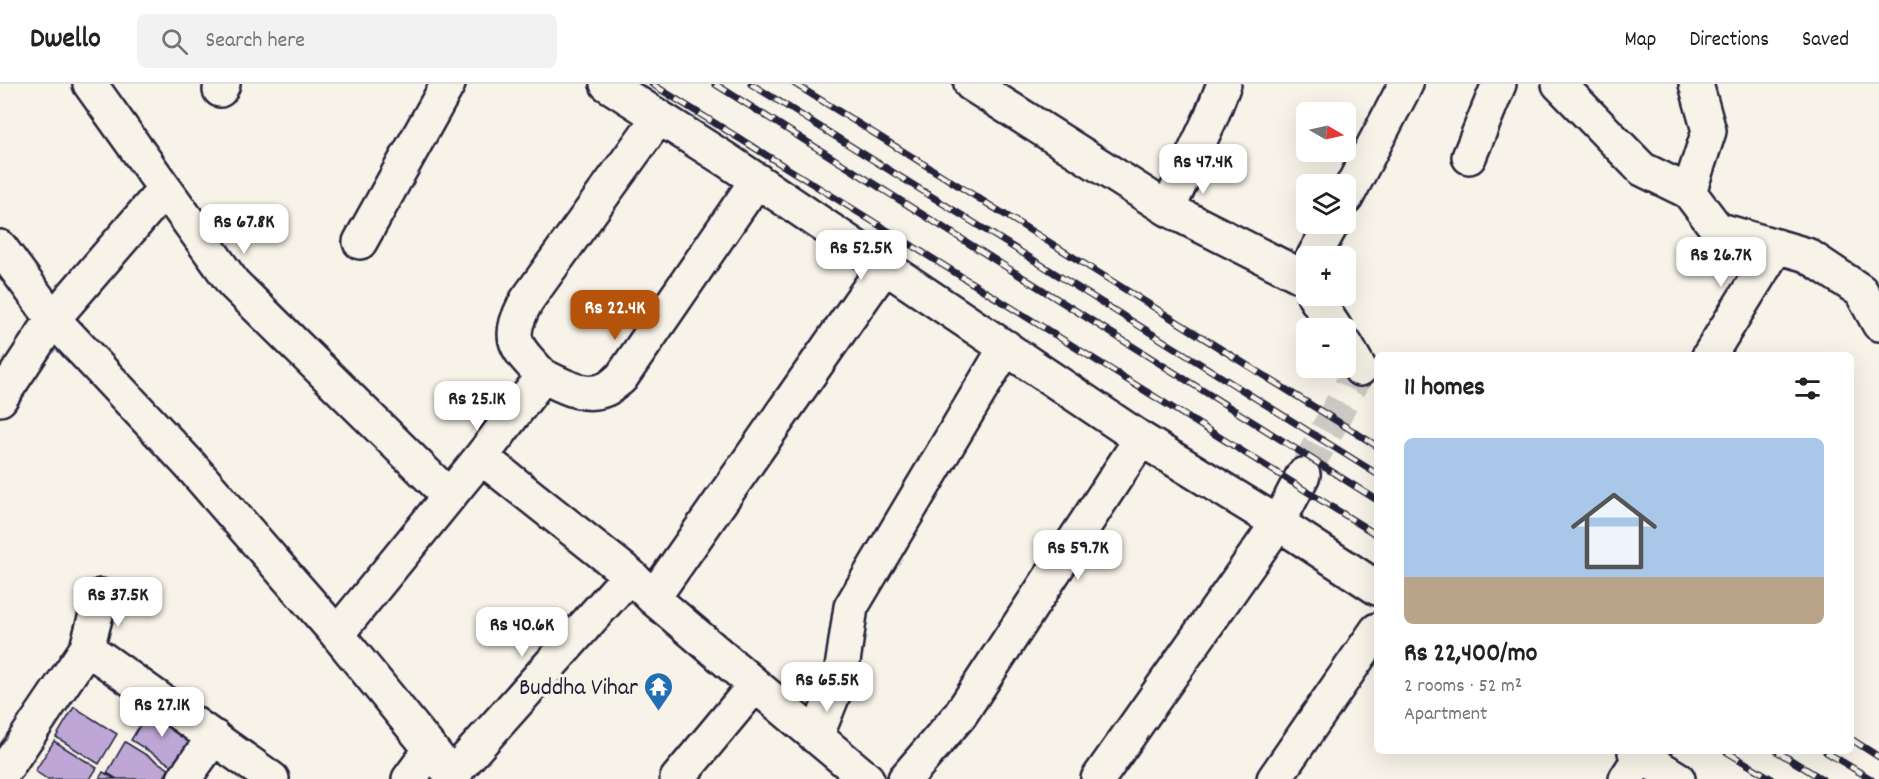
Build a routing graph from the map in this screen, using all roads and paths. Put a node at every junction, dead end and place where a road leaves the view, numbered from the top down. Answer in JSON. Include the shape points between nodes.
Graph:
{"nodes":[{"id":1,"x":90,"y":84,"type":"edge"},
{"id":2,"x":448,"y":84,"type":"edge"},
{"id":3,"x":607,"y":84,"type":"edge"},
{"id":4,"x":971,"y":84,"type":"edge"},
{"id":5,"x":1224,"y":84,"type":"edge"},
{"id":6,"x":1406,"y":84,"type":"edge"},
{"id":7,"x":1499,"y":84,"type":"edge"},
{"id":8,"x":1559,"y":84,"type":"edge"},
{"id":9,"x":1696,"y":84,"type":"edge"},
{"id":10,"x":659,"y":117,"type":"junction"},
{"id":11,"x":1469,"y":157,"type":"dead end"},
{"id":12,"x":1356,"y":179,"type":"edge"},
{"id":13,"x":757,"y":180,"type":"junction"},
{"id":14,"x":165,"y":189,"type":"junction"},
{"id":15,"x":1689,"y":192,"type":"junction"},
{"id":16,"x":1168,"y":209,"type":"junction"},
{"id":17,"x":360,"y":242,"type":"dead end"},
{"id":18,"x":1777,"y":246,"type":"junction"},
{"id":19,"x":0,"y":247,"type":"edge"},
{"id":20,"x":885,"y":266,"type":"junction"},
{"id":21,"x":1296,"y":270,"type":"edge"},
{"id":22,"x":53,"y":319,"type":"junction"},
{"id":23,"x":1879,"y":324,"type":"edge"},
{"id":24,"x":1006,"y":347,"type":"junction"},
{"id":25,"x":1711,"y":352,"type":"edge"},
{"id":26,"x":543,"y":376,"type":"junction"},
{"id":27,"x":0,"y":399,"type":"edge"},
{"id":28,"x":1141,"y":439,"type":"junction"},
{"id":29,"x":481,"y":457,"type":"junction"},
{"id":30,"x":1303,"y":475,"type":"tunnel mouth"},
{"id":31,"x":449,"y":496,"type":"junction"},
{"id":32,"x":1278,"y":523,"type":"junction"},
{"id":33,"x":630,"y":575,"type":"junction"},
{"id":34,"x":1374,"y":586,"type":"edge"},
{"id":35,"x":101,"y":596,"type":"dead end"},
{"id":36,"x":653,"y":598,"type":"junction"},
{"id":37,"x":337,"y":634,"type":"junction"},
{"id":38,"x":1374,"y":634,"type":"edge"},
{"id":39,"x":87,"y":648,"type":"junction"},
{"id":40,"x":754,"y":686,"type":"junction"},
{"id":41,"x":214,"y":737,"type":"junction"},
{"id":42,"x":816,"y":737,"type":"junction"},
{"id":43,"x":431,"y":749,"type":"junction"},
{"id":44,"x":1634,"y":762,"type":"edge"},
{"id":45,"x":0,"y":777,"type":"edge"},
{"id":46,"x":454,"y":777,"type":"edge"},
{"id":47,"x":184,"y":779,"type":"edge"},
{"id":48,"x":272,"y":779,"type":"edge"},
{"id":49,"x":409,"y":779,"type":"edge"},
{"id":50,"x":677,"y":779,"type":"edge"},
{"id":51,"x":867,"y":779,"type":"edge"},
{"id":52,"x":905,"y":779,"type":"edge"},
{"id":53,"x":1098,"y":779,"type":"edge"},
{"id":54,"x":1274,"y":779,"type":"edge"},
{"id":55,"x":1678,"y":779,"type":"edge"}],
"edges":[{"from":1,"to":14,"type":"street"},
{"from":2,"to":17,"type":"street"},
{"from":3,"to":10,"type":"street"},
{"from":4,"to":16,"type":"street"},
{"from":5,"to":16,"type":"street"},
{"from":6,"to":12,"type":"street"},
{"from":7,"to":11,"type":"street"},
{"from":8,"to":15,"type":"street","via":[[1642,169]]},
{"from":9,"to":15,"type":"street","via":[[1709,130]]},
{"from":10,"to":13,"type":"street"},
{"from":10,"to":26,"type":"street","via":[[518,316],[514,333],[518,349]]},
{"from":13,"to":20,"type":"street"},
{"from":13,"to":26,"type":"street","via":[[621,378],[606,389],[590,393],[573,391]]},
{"from":14,"to":22,"type":"street"},
{"from":14,"to":31,"type":"street","via":[[233,284]]},
{"from":15,"to":18,"type":"street","via":[[1718,229]]},
{"from":16,"to":21,"type":"street"},
{"from":18,"to":23,"type":"street","via":[[1807,255],[1861,291]]},
{"from":18,"to":25,"type":"street"},
{"from":19,"to":22,"type":"street"},
{"from":20,"to":24,"type":"street"},
{"from":20,"to":36,"type":"street"},
{"from":22,"to":27,"type":"street"},
{"from":22,"to":37,"type":"street","via":[[189,464]]},
{"from":24,"to":28,"type":"street"},
{"from":24,"to":42,"type":"street","via":[[850,607],[841,675]]},
{"from":26,"to":29,"type":"street"},
{"from":28,"to":32,"type":"street"},
{"from":28,"to":52,"type":"street","via":[[960,715]]},
{"from":29,"to":31,"type":"street"},
{"from":29,"to":33,"type":"street"},
{"from":30,"to":32,"type":"street"},
{"from":31,"to":37,"type":"street"},
{"from":32,"to":34,"type":"street"},
{"from":32,"to":53,"type":"street"},
{"from":33,"to":36,"type":"street"},
{"from":33,"to":46,"type":"street"},
{"from":35,"to":39,"type":"street"},
{"from":36,"to":40,"type":"street"},
{"from":37,"to":43,"type":"street"},
{"from":38,"to":54,"type":"street"},
{"from":39,"to":41,"type":"street"},
{"from":39,"to":45,"type":"street"},
{"from":40,"to":42,"type":"street"},
{"from":40,"to":50,"type":"street"},
{"from":41,"to":47,"type":"street"},
{"from":41,"to":48,"type":"street"},
{"from":42,"to":51,"type":"street"},
{"from":43,"to":46,"type":"street"},
{"from":43,"to":49,"type":"street"},
{"from":44,"to":55,"type":"street"}]}
